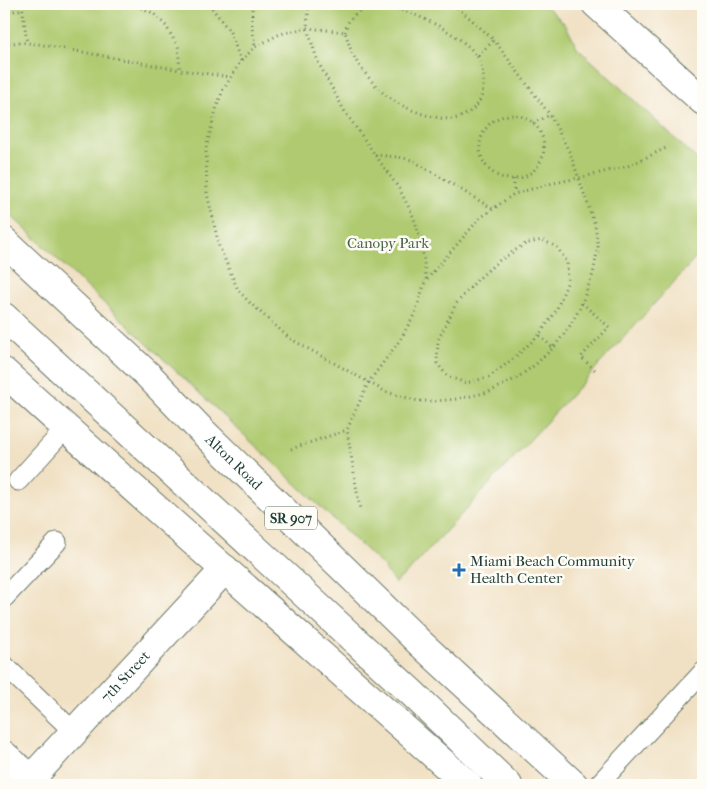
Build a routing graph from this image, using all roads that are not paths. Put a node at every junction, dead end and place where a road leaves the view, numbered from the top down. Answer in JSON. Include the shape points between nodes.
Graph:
{"nodes":[{"id":1,"x":598,"y":4,"type":"edge"},
{"id":2,"x":703,"y":101,"type":"edge"},
{"id":3,"x":4,"y":241,"type":"edge"},
{"id":4,"x":4,"y":317,"type":"edge"},
{"id":5,"x":4,"y":372,"type":"edge"},
{"id":6,"x":66,"y":428,"type":"junction"},
{"id":7,"x":18,"y":481,"type":"dead end"},
{"id":8,"x":56,"y":542,"type":"dead end"},
{"id":9,"x":224,"y":568,"type":"junction"},
{"id":10,"x":4,"y":598,"type":"edge"},
{"id":11,"x":4,"y":665,"type":"edge"},
{"id":12,"x":703,"y":672,"type":"edge"},
{"id":13,"x":74,"y":732,"type":"junction"},
{"id":14,"x":4,"y":756,"type":"edge"},
{"id":15,"x":31,"y":783,"type":"edge"},
{"id":16,"x":468,"y":785,"type":"edge"},
{"id":17,"x":508,"y":785,"type":"edge"},
{"id":18,"x":574,"y":785,"type":"edge"},
{"id":19,"x":598,"y":785,"type":"edge"}],
"edges":[{"from":1,"to":2,"type":"main road"},
{"from":3,"to":18,"type":"main road","name":"Alton Road","number":"SR 907","via":[[148,376],[420,644]]},
{"from":4,"to":17,"type":"main road"},
{"from":5,"to":6,"type":"main road"},
{"from":6,"to":7,"type":"lane"},
{"from":6,"to":9,"type":"main road"},
{"from":8,"to":10,"type":"lane"},
{"from":9,"to":13,"type":"main road","name":"7th Street"},
{"from":9,"to":16,"type":"main road"},
{"from":11,"to":13,"type":"lane"},
{"from":12,"to":19,"type":"lane"},
{"from":13,"to":15,"type":"main road","name":"7th Street"},
{"from":14,"to":15,"type":"main road"}]}
